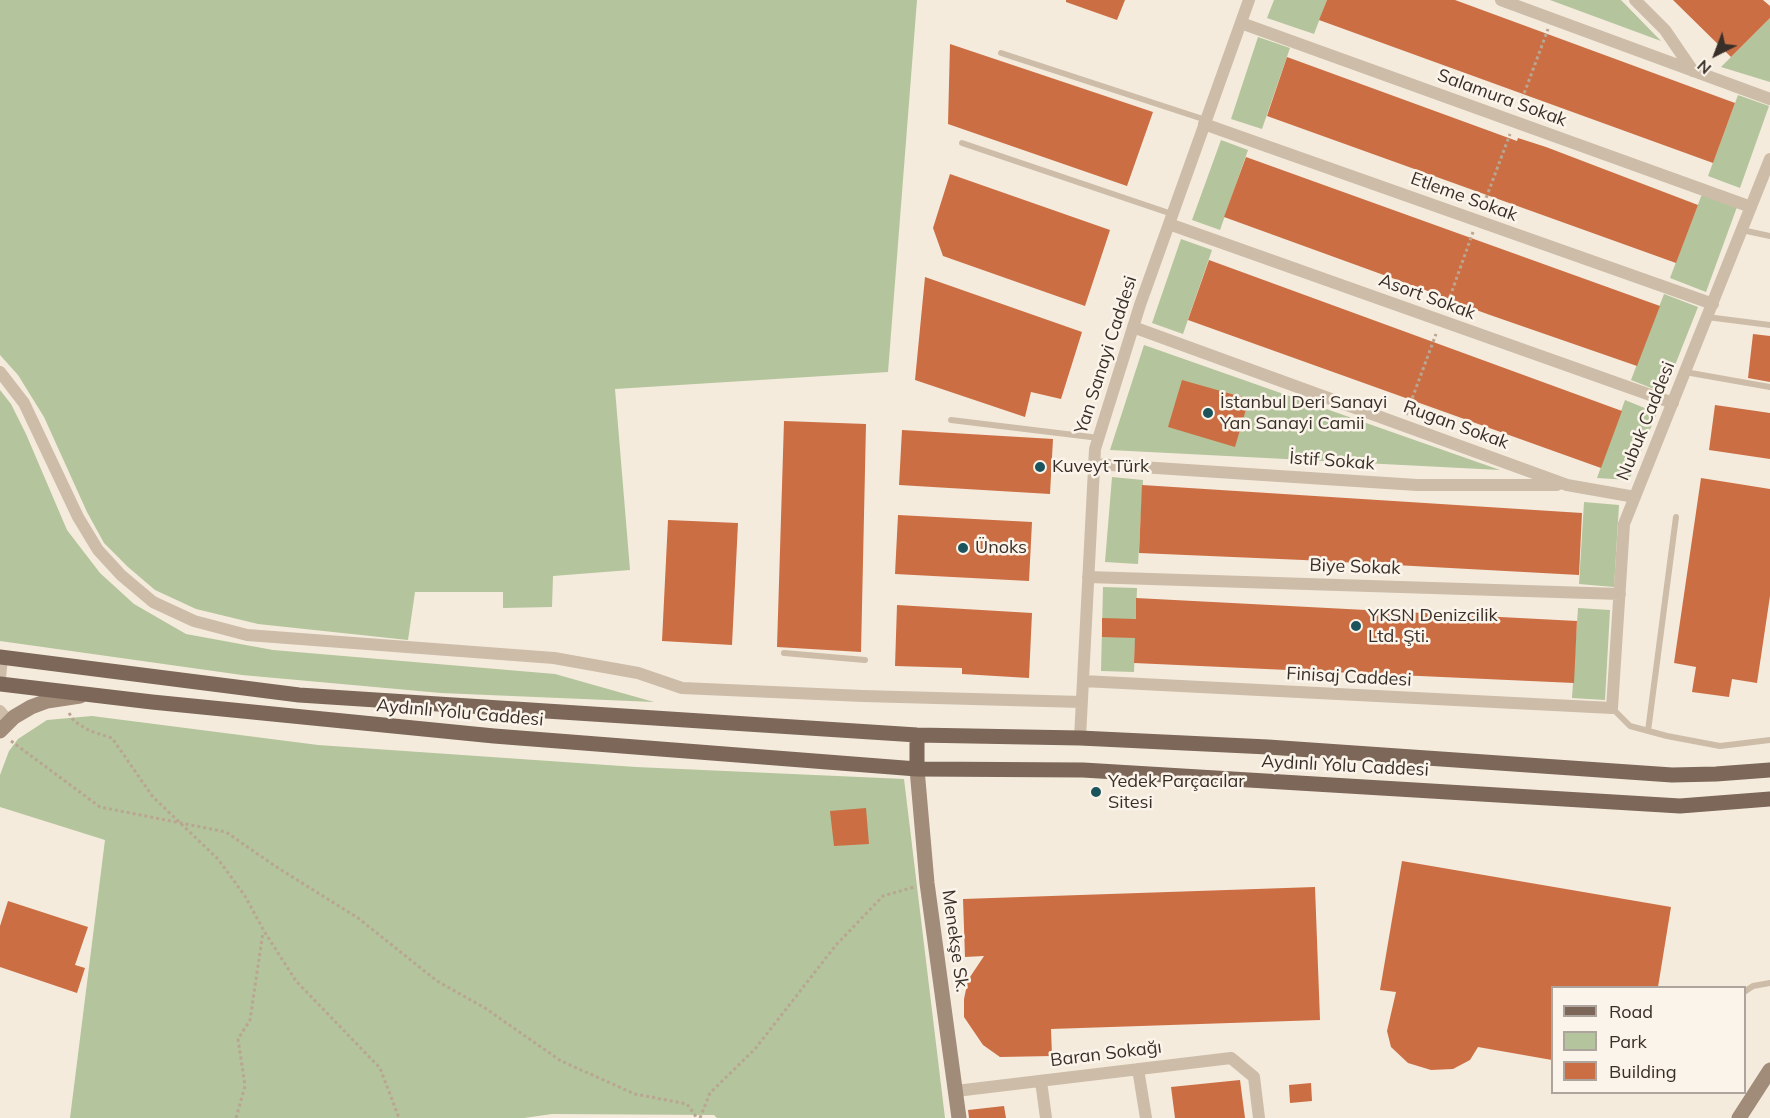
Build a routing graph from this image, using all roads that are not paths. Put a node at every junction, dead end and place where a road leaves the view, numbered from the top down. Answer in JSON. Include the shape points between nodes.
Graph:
{"nodes":[{"id":1,"x":1249,"y":0,"type":"edge"},
{"id":2,"x":1501,"y":0,"type":"edge"},
{"id":3,"x":1635,"y":0,"type":"edge"},
{"id":4,"x":1241,"y":22,"type":"junction"},
{"id":5,"x":1001,"y":53,"type":"dead end"},
{"id":6,"x":1693,"y":71,"type":"junction"},
{"id":7,"x":1770,"y":99,"type":"edge"},
{"id":8,"x":1205,"y":122,"type":"junction"},
{"id":9,"x":962,"y":143,"type":"dead end"},
{"id":10,"x":1770,"y":163,"type":"edge"},
{"id":11,"x":1751,"y":207,"type":"junction"},
{"id":12,"x":1170,"y":219,"type":"junction"},
{"id":13,"x":1742,"y":230,"type":"junction"},
{"id":14,"x":1770,"y":236,"type":"edge"},
{"id":15,"x":1713,"y":304,"type":"junction"},
{"id":16,"x":1707,"y":316,"type":"junction"},
{"id":17,"x":1770,"y":325,"type":"edge"},
{"id":18,"x":1133,"y":327,"type":"junction"},
{"id":19,"x":0,"y":372,"type":"edge"},
{"id":20,"x":1685,"y":372,"type":"junction"},
{"id":21,"x":1770,"y":387,"type":"edge"},
{"id":22,"x":1673,"y":403,"type":"junction"},
{"id":23,"x":951,"y":420,"type":"dead end"},
{"id":24,"x":1099,"y":438,"type":"junction"},
{"id":25,"x":1095,"y":464,"type":"junction"},
{"id":26,"x":1567,"y":485,"type":"junction"},
{"id":27,"x":1635,"y":497,"type":"junction"},
{"id":28,"x":1676,"y":517,"type":"dead end"},
{"id":29,"x":1088,"y":577,"type":"junction"},
{"id":30,"x":1620,"y":594,"type":"junction"},
{"id":31,"x":784,"y":652,"type":"dead end"},
{"id":32,"x":1,"y":658,"type":"edge"},
{"id":33,"x":865,"y":660,"type":"dead end"},
{"id":34,"x":0,"y":678,"type":"edge"},
{"id":35,"x":1083,"y":681,"type":"junction"},
{"id":36,"x":0,"y":684,"type":"edge"},
{"id":37,"x":86,"y":695,"type":"junction"},
{"id":38,"x":1082,"y":702,"type":"junction"},
{"id":39,"x":1612,"y":708,"type":"junction"},
{"id":40,"x":5,"y":726,"type":"edge"},
{"id":41,"x":1648,"y":731,"type":"junction"},
{"id":42,"x":917,"y":735,"type":"junction"},
{"id":43,"x":1080,"y":738,"type":"junction"},
{"id":44,"x":1770,"y":740,"type":"edge"},
{"id":45,"x":917,"y":769,"type":"junction"},
{"id":46,"x":1770,"y":770,"type":"edge"},
{"id":47,"x":1770,"y":800,"type":"edge"},
{"id":48,"x":1770,"y":983,"type":"edge"},
{"id":49,"x":1746,"y":991,"type":"edge"},
{"id":50,"x":1138,"y":1069,"type":"junction"},
{"id":51,"x":1770,"y":1070,"type":"edge"},
{"id":52,"x":1041,"y":1080,"type":"junction"},
{"id":53,"x":956,"y":1091,"type":"junction"},
{"id":54,"x":959,"y":1118,"type":"edge"},
{"id":55,"x":1046,"y":1118,"type":"edge"},
{"id":56,"x":1146,"y":1118,"type":"edge"},
{"id":57,"x":1259,"y":1118,"type":"edge"},
{"id":58,"x":1739,"y":1118,"type":"edge"}],
"edges":[{"from":1,"to":4,"type":"street","name":"Yan Sanayi Caddesi"},
{"from":2,"to":6,"type":"street"},
{"from":3,"to":6,"type":"street","via":[[1665,30]]},
{"from":4,"to":8,"type":"street","name":"Yan Sanayi Caddesi"},
{"from":4,"to":11,"type":"street","name":"Salamura Sokak"},
{"from":5,"to":8,"type":"lane"},
{"from":6,"to":7,"type":"street"},
{"from":8,"to":12,"type":"street","name":"Yan Sanayi Caddesi"},
{"from":8,"to":15,"type":"street","name":"Etleme Sokak"},
{"from":9,"to":12,"type":"lane"},
{"from":10,"to":11,"type":"street","name":"Nubuk Caddesi"},
{"from":11,"to":13,"type":"street","name":"Nubuk Caddesi"},
{"from":12,"to":18,"type":"street","name":"Yan Sanayi Caddesi"},
{"from":12,"to":22,"type":"street","name":"Asort Sokak"},
{"from":13,"to":14,"type":"lane"},
{"from":13,"to":15,"type":"street","name":"Nubuk Caddesi"},
{"from":15,"to":16,"type":"street","name":"Nubuk Caddesi"},
{"from":16,"to":17,"type":"lane"},
{"from":16,"to":20,"type":"street","name":"Nubuk Caddesi"},
{"from":18,"to":24,"type":"street","name":"Yan Sanayi Caddesi"},
{"from":18,"to":26,"type":"street","name":"Rugan Sokak"},
{"from":19,"to":38,"type":"street","via":[[24,403],[78,518],[98,550],[153,602],[194,621],[247,635],[554,658],[638,673],[682,688]]},
{"from":20,"to":21,"type":"lane"},
{"from":20,"to":22,"type":"street","name":"Nubuk Caddesi"},
{"from":22,"to":27,"type":"street","name":"Nubuk Caddesi"},
{"from":23,"to":24,"type":"lane"},
{"from":24,"to":25,"type":"street","name":"Yan Sanayi Caddesi"},
{"from":25,"to":26,"type":"street","name":"İstif Sokak","via":[[1417,485]]},
{"from":25,"to":29,"type":"street","name":"Yan Sanayi Caddesi"},
{"from":26,"to":27,"type":"street","name":"Rugan Sokak"},
{"from":27,"to":30,"type":"street","name":"Nubuk Caddesi","via":[[1624,524]]},
{"from":28,"to":41,"type":"lane"},
{"from":29,"to":30,"type":"street","name":"Biye Sokak"},
{"from":29,"to":35,"type":"street","name":"Yan Sanayi Caddesi"},
{"from":30,"to":39,"type":"street","name":"Nubuk Caddesi"},
{"from":31,"to":33,"type":"lane"},
{"from":32,"to":34,"type":"street"},
{"from":32,"to":42,"type":"main road","name":"Aydınlı Yolu Caddesi","via":[[299,695]]},
{"from":35,"to":38,"type":"street","name":"Yan Sanayi Caddesi"},
{"from":35,"to":39,"type":"street","name":"Finisaj Caddesi"},
{"from":36,"to":37,"type":"main road","name":"Aydınlı Yolu Caddesi"},
{"from":37,"to":40,"type":"street","via":[[31,707]]},
{"from":37,"to":45,"type":"main road","name":"Aydınlı Yolu Caddesi","via":[[494,736]]},
{"from":38,"to":43,"type":"street","name":"Yan Sanayi Caddesi"},
{"from":39,"to":41,"type":"lane","via":[[1630,726]]},
{"from":41,"to":44,"type":"lane","via":[[1720,746]]},
{"from":42,"to":43,"type":"main road","name":"Aydınlı Yolu Caddesi"},
{"from":42,"to":45,"type":"main road"},
{"from":43,"to":46,"type":"main road","name":"Aydınlı Yolu Caddesi","via":[[1672,775]]},
{"from":45,"to":47,"type":"main road","name":"Aydınlı Yolu Caddesi","via":[[1083,770],[1680,806]]},
{"from":45,"to":53,"type":"street","name":"Menekşe Sk.","via":[[927,883]]},
{"from":48,"to":49,"type":"lane"},
{"from":50,"to":52,"type":"street","name":"Baran Sokağı"},
{"from":50,"to":56,"type":"street"},
{"from":50,"to":57,"type":"street","name":"Baran Sokağı","via":[[1231,1058],[1254,1077]]},
{"from":51,"to":58,"type":"street"},
{"from":52,"to":53,"type":"street","name":"Baran Sokağı"},
{"from":52,"to":55,"type":"street"},
{"from":53,"to":54,"type":"street","name":"Menekşe Sk."}]}
